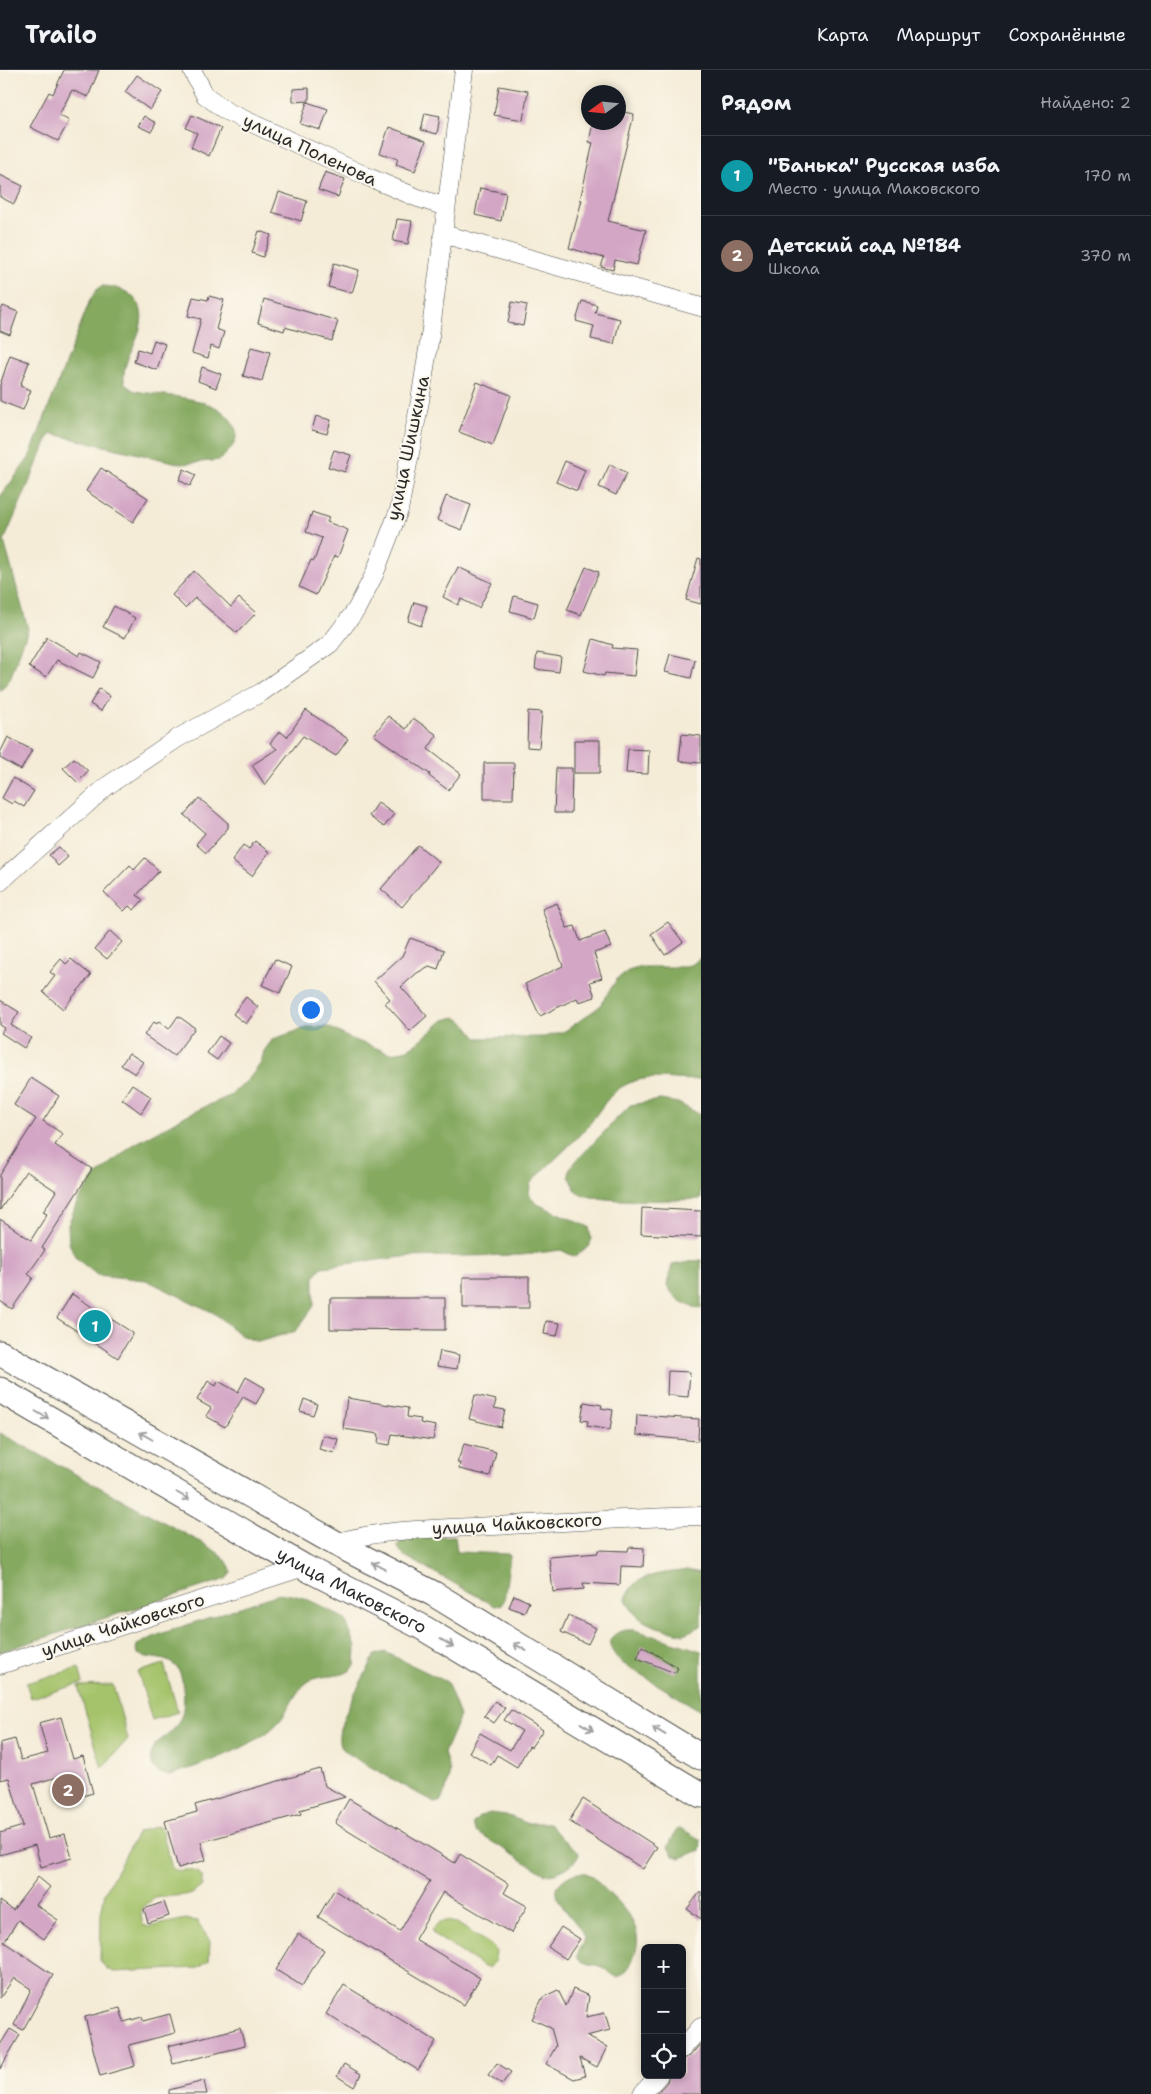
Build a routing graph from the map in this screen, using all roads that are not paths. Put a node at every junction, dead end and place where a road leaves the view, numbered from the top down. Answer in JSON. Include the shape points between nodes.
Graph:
{"nodes":[{"id":1,"x":192,"y":70,"type":"edge"},
{"id":2,"x":464,"y":70,"type":"edge"},
{"id":3,"x":446,"y":207,"type":"junction"},
{"id":4,"x":443,"y":234,"type":"junction"},
{"id":5,"x":701,"y":307,"type":"edge"},
{"id":6,"x":0,"y":882,"type":"edge"},
{"id":7,"x":0,"y":1353,"type":"edge"},
{"id":8,"x":0,"y":1390,"type":"edge"},
{"id":9,"x":701,"y":1516,"type":"edge"},
{"id":10,"x":335,"y":1544,"type":"junction"},
{"id":11,"x":304,"y":1567,"type":"junction"},
{"id":12,"x":0,"y":1665,"type":"edge"},
{"id":13,"x":701,"y":1757,"type":"edge"},
{"id":14,"x":701,"y":1795,"type":"edge"},
{"id":15,"x":701,"y":2027,"type":"edge"},
{"id":16,"x":686,"y":2044,"type":"edge"},
{"id":17,"x":655,"y":2079,"type":"edge"},
{"id":18,"x":642,"y":2094,"type":"edge"}],
"edges":[{"from":1,"to":3,"type":"street","name":"улица Поленова","via":[[205,95],[226,111],[366,176]]},
{"from":2,"to":3,"type":"street","name":"улица Шишкина"},
{"from":3,"to":4,"type":"street","name":"улица Шишкина"},
{"from":4,"to":5,"type":"street"},
{"from":4,"to":6,"type":"street","name":"улица Шишкина","via":[[420,401],[399,510],[374,575],[356,610],[330,644],[270,686],[178,738],[107,786]]},
{"from":10,"to":7,"type":"highway","name":"улица Маковского","one_way":true},
{"from":8,"to":11,"type":"highway","name":"улица Маковского","one_way":true},
{"from":9,"to":10,"type":"street","name":"улица Чайковского","via":[[408,1530],[362,1535]]},
{"from":13,"to":10,"type":"highway","name":"улица Маковского","one_way":true,"via":[[434,1594]]},
{"from":11,"to":12,"type":"street","name":"улица Чайковского"},
{"from":11,"to":14,"type":"highway","name":"улица Маковского","one_way":true,"via":[[420,1626]]},
{"from":15,"to":16,"type":"street"},
{"from":17,"to":18,"type":"street"}]}
